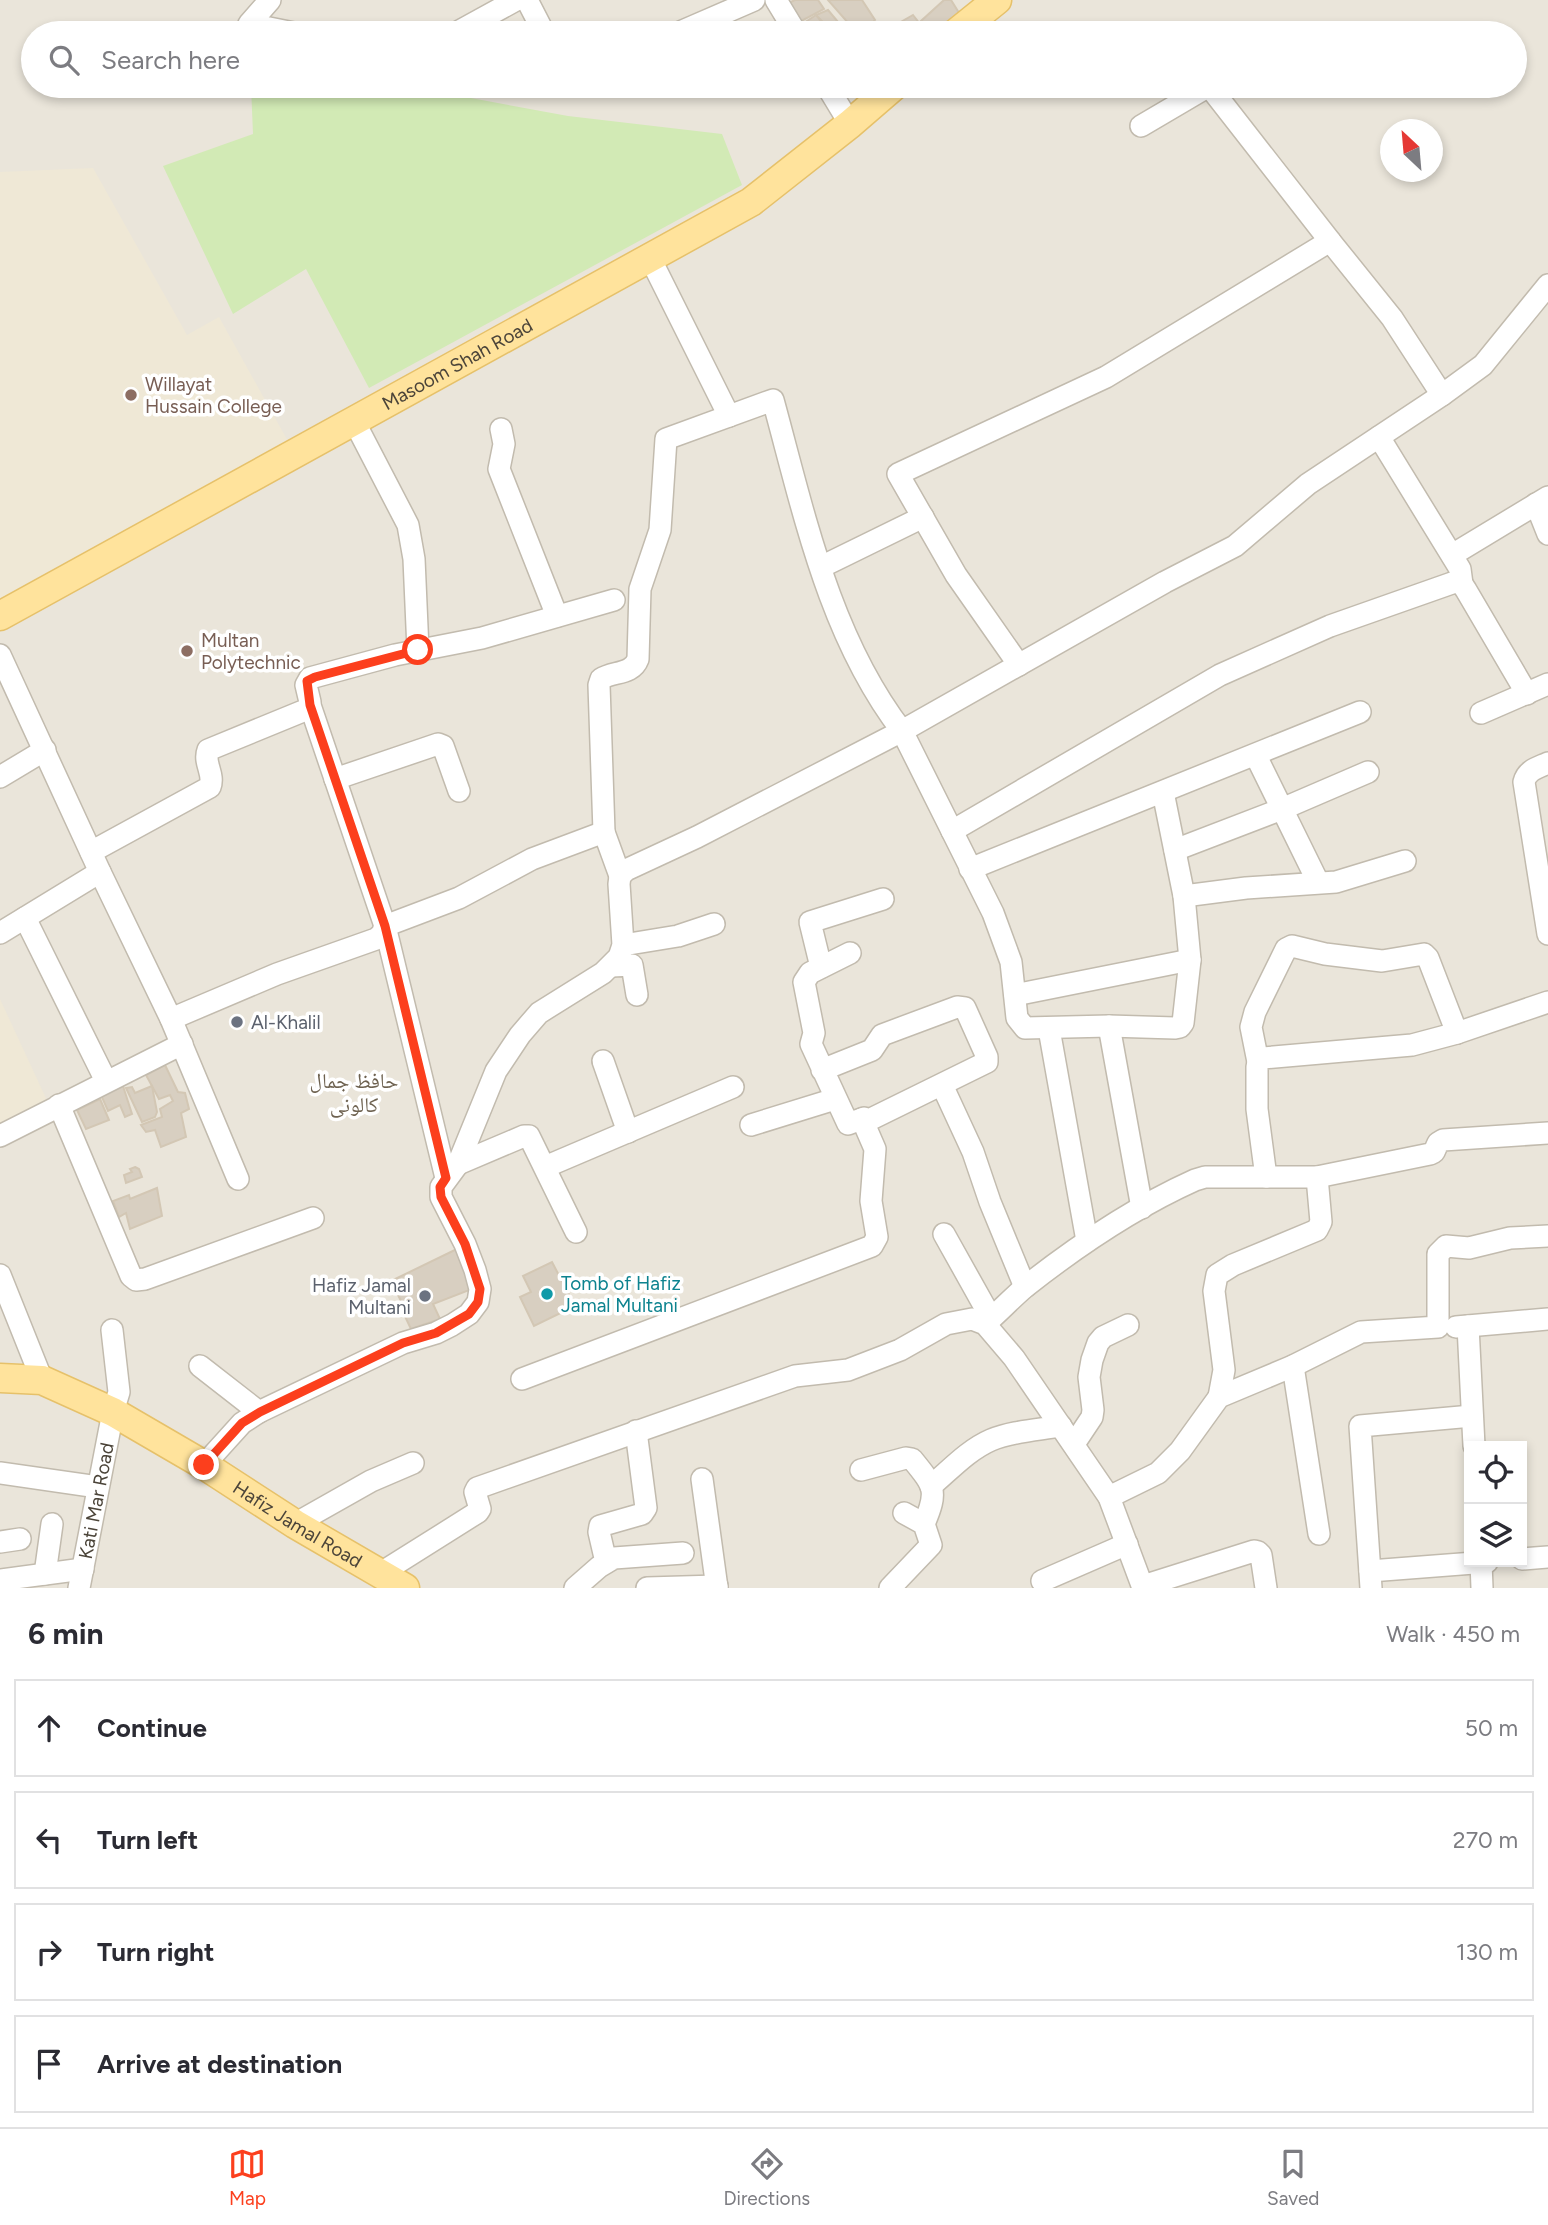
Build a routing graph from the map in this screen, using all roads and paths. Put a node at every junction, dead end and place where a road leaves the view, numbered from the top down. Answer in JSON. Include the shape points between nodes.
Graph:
{"nodes":[{"id":1,"x":270,"y":0,"type":"edge"},
{"id":2,"x":516,"y":0,"type":"edge"},
{"id":3,"x":527,"y":0,"type":"edge"},
{"id":4,"x":754,"y":0,"type":"edge"},
{"id":5,"x":776,"y":0,"type":"edge"},
{"id":6,"x":997,"y":0,"type":"edge"},
{"id":7,"x":252,"y":21,"type":"edge"},
{"id":8,"x":478,"y":21,"type":"edge"},
{"id":9,"x":538,"y":21,"type":"edge"},
{"id":10,"x":706,"y":21,"type":"edge"},
{"id":11,"x":789,"y":21,"type":"edge"},
{"id":12,"x":971,"y":21,"type":"edge"},
{"id":13,"x":834,"y":98,"type":"edge"},
{"id":14,"x":880,"y":98,"type":"edge"},
{"id":15,"x":1189,"y":98,"type":"edge"},
{"id":16,"x":1214,"y":98,"type":"edge"},
{"id":17,"x":850,"y":124,"type":"junction"},
{"id":18,"x":1141,"y":126,"type":"dead end"},
{"id":19,"x":1330,"y":241,"type":"junction"},
{"id":20,"x":650,"y":258,"type":"junction"},
{"id":21,"x":1548,"y":285,"type":"edge"},
{"id":22,"x":1442,"y":395,"type":"junction"},
{"id":23,"x":729,"y":416,"type":"junction"},
{"id":24,"x":355,"y":421,"type":"junction"},
{"id":25,"x":501,"y":429,"type":"dead end"},
{"id":26,"x":1379,"y":436,"type":"junction"},
{"id":27,"x":1542,"y":501,"type":"edge"},
{"id":28,"x":923,"y":517,"type":"junction"},
{"id":29,"x":1548,"y":534,"type":"edge"},
{"id":30,"x":1452,"y":555,"type":"junction"},
{"id":31,"x":821,"y":567,"type":"junction"},
{"id":32,"x":1462,"y":584,"type":"junction"},
{"id":33,"x":614,"y":600,"type":"dead end"},
{"id":34,"x":0,"y":616,"type":"edge"},
{"id":35,"x":556,"y":616,"type":"junction"},
{"id":36,"x":418,"y":650,"type":"junction"},
{"id":37,"x":0,"y":655,"type":"edge"},
{"id":38,"x":1019,"y":665,"type":"junction"},
{"id":39,"x":1548,"y":684,"type":"edge"},
{"id":40,"x":1527,"y":694,"type":"junction"},
{"id":41,"x":310,"y":705,"type":"junction"},
{"id":42,"x":1360,"y":712,"type":"dead end"},
{"id":43,"x":1481,"y":713,"type":"dead end"},
{"id":44,"x":902,"y":732,"type":"junction"},
{"id":45,"x":45,"y":750,"type":"junction"},
{"id":46,"x":1256,"y":756,"type":"junction"},
{"id":47,"x":1548,"y":764,"type":"edge"},
{"id":48,"x":1368,"y":772,"type":"dead end"},
{"id":49,"x":0,"y":776,"type":"edge"},
{"id":50,"x":335,"y":779,"type":"junction"},
{"id":51,"x":459,"y":791,"type":"dead end"},
{"id":52,"x":1163,"y":792,"type":"junction"},
{"id":53,"x":1282,"y":809,"type":"junction"},
{"id":54,"x":952,"y":831,"type":"junction"},
{"id":55,"x":604,"y":832,"type":"junction"},
{"id":56,"x":1175,"y":850,"type":"junction"},
{"id":57,"x":91,"y":852,"type":"junction"},
{"id":58,"x":1405,"y":861,"type":"dead end"},
{"id":59,"x":970,"y":869,"type":"junction"},
{"id":60,"x":100,"y":873,"type":"junction"},
{"id":61,"x":1542,"y":873,"type":"edge"},
{"id":62,"x":620,"y":876,"type":"junction"},
{"id":63,"x":1318,"y":882,"type":"junction"},
{"id":64,"x":1184,"y":896,"type":"junction"},
{"id":65,"x":883,"y":899,"type":"dead end"},
{"id":66,"x":24,"y":918,"type":"junction"},
{"id":67,"x":714,"y":924,"type":"dead end"},
{"id":68,"x":385,"y":926,"type":"junction"},
{"id":69,"x":0,"y":933,"type":"edge"},
{"id":70,"x":1548,"y":934,"type":"edge"},
{"id":71,"x":623,"y":945,"type":"junction"},
{"id":72,"x":850,"y":953,"type":"dead end"},
{"id":73,"x":1190,"y":961,"type":"junction"},
{"id":74,"x":612,"y":966,"type":"junction"},
{"id":75,"x":821,"y":967,"type":"junction"},
{"id":76,"x":636,"y":995,"type":"dead end"},
{"id":77,"x":1015,"y":995,"type":"junction"},
{"id":78,"x":1548,"y":1002,"type":"edge"},
{"id":79,"x":171,"y":1019,"type":"junction"},
{"id":80,"x":1109,"y":1026,"type":"junction"},
{"id":81,"x":1049,"y":1029,"type":"junction"},
{"id":82,"x":1457,"y":1033,"type":"junction"},
{"id":83,"x":182,"y":1044,"type":"junction"},
{"id":84,"x":603,"y":1061,"type":"dead end"},
{"id":85,"x":1258,"y":1062,"type":"junction"},
{"id":86,"x":822,"y":1070,"type":"junction"},
{"id":87,"x":106,"y":1081,"type":"junction"},
{"id":88,"x":942,"y":1085,"type":"junction"},
{"id":89,"x":733,"y":1087,"type":"dead end"},
{"id":90,"x":835,"y":1098,"type":"junction"},
{"id":91,"x":59,"y":1105,"type":"junction"},
{"id":92,"x":862,"y":1119,"type":"junction"},
{"id":93,"x":751,"y":1125,"type":"dead end"},
{"id":94,"x":628,"y":1132,"type":"junction"},
{"id":95,"x":1548,"y":1133,"type":"edge"},
{"id":96,"x":0,"y":1136,"type":"edge"},
{"id":97,"x":545,"y":1167,"type":"junction"},
{"id":98,"x":452,"y":1171,"type":"junction"},
{"id":99,"x":1266,"y":1177,"type":"junction"},
{"id":100,"x":1317,"y":1177,"type":"junction"},
{"id":101,"x":238,"y":1179,"type":"dead end"},
{"id":102,"x":1142,"y":1208,"type":"junction"},
{"id":103,"x":313,"y":1218,"type":"dead end"},
{"id":104,"x":576,"y":1232,"type":"dead end"},
{"id":105,"x":944,"y":1234,"type":"dead end"},
{"id":106,"x":1548,"y":1236,"type":"edge"},
{"id":107,"x":1087,"y":1241,"type":"junction"},
{"id":108,"x":0,"y":1275,"type":"edge"},
{"id":109,"x":1025,"y":1287,"type":"junction"},
{"id":110,"x":1548,"y":1319,"type":"edge"},
{"id":111,"x":988,"y":1321,"type":"junction"},
{"id":112,"x":1128,"y":1325,"type":"dead end"},
{"id":113,"x":1438,"y":1326,"type":"junction"},
{"id":114,"x":1468,"y":1326,"type":"junction"},
{"id":115,"x":113,"y":1331,"type":"dead end"},
{"id":116,"x":200,"y":1366,"type":"dead end"},
{"id":117,"x":1293,"y":1366,"type":"junction"},
{"id":118,"x":0,"y":1378,"type":"edge"},
{"id":119,"x":522,"y":1379,"type":"dead end"},
{"id":120,"x":42,"y":1380,"type":"junction"},
{"id":121,"x":1219,"y":1397,"type":"junction"},
{"id":122,"x":113,"y":1412,"type":"junction"},
{"id":123,"x":260,"y":1412,"type":"junction"},
{"id":124,"x":1472,"y":1416,"type":"junction"},
{"id":125,"x":1061,"y":1426,"type":"junction"},
{"id":126,"x":636,"y":1431,"type":"junction"},
{"id":127,"x":1474,"y":1441,"type":"edge"},
{"id":128,"x":1074,"y":1444,"type":"junction"},
{"id":129,"x":414,"y":1463,"type":"dead end"},
{"id":130,"x":204,"y":1465,"type":"junction"},
{"id":131,"x":861,"y":1470,"type":"dead end"},
{"id":132,"x":0,"y":1473,"type":"edge"},
{"id":133,"x":702,"y":1479,"type":"dead end"},
{"id":134,"x":931,"y":1486,"type":"junction"},
{"id":135,"x":98,"y":1487,"type":"junction"},
{"id":136,"x":1110,"y":1497,"type":"junction"},
{"id":137,"x":904,"y":1513,"type":"dead end"},
{"id":138,"x":52,"y":1524,"type":"dead end"},
{"id":139,"x":295,"y":1524,"type":"junction"},
{"id":140,"x":924,"y":1524,"type":"junction"},
{"id":141,"x":1319,"y":1534,"type":"dead end"},
{"id":142,"x":1127,"y":1544,"type":"junction"},
{"id":143,"x":683,"y":1553,"type":"dead end"},
{"id":144,"x":1548,"y":1557,"type":"edge"},
{"id":145,"x":1527,"y":1559,"type":"edge"},
{"id":146,"x":606,"y":1562,"type":"junction"},
{"id":147,"x":1464,"y":1565,"type":"edge"},
{"id":148,"x":1481,"y":1567,"type":"edge"},
{"id":149,"x":381,"y":1573,"type":"junction"},
{"id":150,"x":46,"y":1574,"type":"junction"},
{"id":151,"x":81,"y":1579,"type":"edge"},
{"id":152,"x":1370,"y":1579,"type":"edge"},
{"id":153,"x":0,"y":1580,"type":"edge"},
{"id":154,"x":1042,"y":1581,"type":"dead end"},
{"id":155,"x":717,"y":1587,"type":"edge"},
{"id":156,"x":1143,"y":1587,"type":"edge"},
{"id":157,"x":405,"y":1588,"type":"edge"},
{"id":158,"x":575,"y":1588,"type":"edge"},
{"id":159,"x":647,"y":1588,"type":"edge"},
{"id":160,"x":890,"y":1588,"type":"edge"},
{"id":161,"x":1266,"y":1588,"type":"edge"},
{"id":162,"x":1482,"y":1588,"type":"edge"}],
"edges":[{"from":1,"to":7,"type":"street"},
{"from":2,"to":8,"type":"street"},
{"from":3,"to":9,"type":"street"},
{"from":4,"to":10,"type":"street"},
{"from":5,"to":11,"type":"street"},
{"from":6,"to":12,"type":"main road"},
{"from":13,"to":17,"type":"street"},
{"from":14,"to":17,"type":"main road","name":"Masoom Shah Road"},
{"from":15,"to":18,"type":"street"},
{"from":16,"to":19,"type":"street"},
{"from":17,"to":20,"type":"main road","name":"Masoom Shah Road","via":[[751,202]]},
{"from":19,"to":22,"type":"street","via":[[1392,318]]},
{"from":19,"to":28,"type":"street","via":[[1106,377],[898,474]]},
{"from":20,"to":23,"type":"street"},
{"from":20,"to":24,"type":"main road","name":"Masoom Shah Road"},
{"from":21,"to":22,"type":"street","via":[[1483,365]]},
{"from":22,"to":26,"type":"street"},
{"from":23,"to":31,"type":"street","via":[[773,400]]},
{"from":23,"to":55,"type":"street","via":[[666,439],[660,530],[640,589],[638,659],[628,670],[608,674],[599,685]]},
{"from":24,"to":34,"type":"main road","name":"Masoom Shah Road"},
{"from":24,"to":36,"type":"street","via":[[408,525]]},
{"from":25,"to":35,"type":"street","via":[[504,444],[499,469]]},
{"from":26,"to":30,"type":"street"},
{"from":26,"to":38,"type":"street","via":[[1308,484],[1235,546]]},
{"from":27,"to":29,"type":"street"},
{"from":27,"to":30,"type":"street"},
{"from":28,"to":31,"type":"street"},
{"from":28,"to":38,"type":"street","via":[[956,575]]},
{"from":30,"to":32,"type":"street"},
{"from":31,"to":44,"type":"street","via":[[857,662]]},
{"from":32,"to":40,"type":"street"},
{"from":32,"to":54,"type":"street","via":[[1455,582],[1330,626],[1220,675]]},
{"from":33,"to":35,"type":"street"},
{"from":35,"to":36,"type":"street","via":[[482,638]]},
{"from":36,"to":41,"type":"street","via":[[310,678],[306,685]]},
{"from":37,"to":45,"type":"street"},
{"from":38,"to":44,"type":"street"},
{"from":39,"to":40,"type":"street"},
{"from":40,"to":43,"type":"street"},
{"from":41,"to":50,"type":"street"},
{"from":41,"to":57,"type":"street","via":[[208,750],[210,787]]},
{"from":42,"to":46,"type":"street"},
{"from":44,"to":54,"type":"street"},
{"from":44,"to":62,"type":"street"},
{"from":45,"to":49,"type":"street"},
{"from":45,"to":57,"type":"street"},
{"from":46,"to":52,"type":"street"},
{"from":46,"to":53,"type":"street"},
{"from":47,"to":61,"type":"street","via":[[1531,771],[1524,782]]},
{"from":48,"to":53,"type":"street"},
{"from":50,"to":51,"type":"street","via":[[438,744],[443,746]]},
{"from":50,"to":68,"type":"street"},
{"from":52,"to":56,"type":"street"},
{"from":52,"to":59,"type":"street"},
{"from":53,"to":56,"type":"street"},
{"from":53,"to":63,"type":"street"},
{"from":54,"to":59,"type":"street"},
{"from":55,"to":62,"type":"street"},
{"from":55,"to":68,"type":"street","via":[[532,859],[459,898]]},
{"from":56,"to":64,"type":"street"},
{"from":57,"to":60,"type":"street"},
{"from":58,"to":63,"type":"street","via":[[1336,882]]},
{"from":59,"to":77,"type":"street","via":[[1011,962]]},
{"from":60,"to":66,"type":"street"},
{"from":60,"to":79,"type":"street"},
{"from":61,"to":70,"type":"street"},
{"from":62,"to":71,"type":"street"},
{"from":63,"to":64,"type":"street"},
{"from":64,"to":73,"type":"street"},
{"from":65,"to":75,"type":"street","via":[[810,922]]},
{"from":66,"to":69,"type":"street"},
{"from":66,"to":87,"type":"street"},
{"from":67,"to":71,"type":"street","via":[[678,936]]},
{"from":68,"to":79,"type":"street","via":[[376,939]]},
{"from":68,"to":98,"type":"street"},
{"from":71,"to":74,"type":"street"},
{"from":72,"to":75,"type":"street"},
{"from":73,"to":77,"type":"street"},
{"from":73,"to":80,"type":"street","via":[[1180,1027]]},
{"from":74,"to":76,"type":"street","via":[[632,965]]},
{"from":74,"to":98,"type":"street","via":[[540,1013],[520,1035],[496,1071]]},
{"from":75,"to":86,"type":"street","via":[[804,982],[814,1033],[811,1044]]},
{"from":77,"to":81,"type":"street","via":[[1020,1025]]},
{"from":78,"to":82,"type":"street"},
{"from":79,"to":83,"type":"street"},
{"from":80,"to":81,"type":"street"},
{"from":80,"to":102,"type":"street"},
{"from":81,"to":107,"type":"street"},
{"from":82,"to":85,"type":"street","via":[[1412,1045],[1269,1057]]},
{"from":82,"to":85,"type":"street","via":[[1424,954],[1382,961],[1292,946],[1286,949],[1255,1012],[1251,1027]]},
{"from":83,"to":87,"type":"street"},
{"from":83,"to":101,"type":"street"},
{"from":84,"to":94,"type":"street"},
{"from":85,"to":99,"type":"street","via":[[1257,1109]]},
{"from":86,"to":88,"type":"street","via":[[872,1050],[882,1035],[965,1008],[986,1062]]},
{"from":86,"to":90,"type":"street"},
{"from":87,"to":91,"type":"street"},
{"from":88,"to":92,"type":"street","via":[[869,1120]]},
{"from":88,"to":109,"type":"street"},
{"from":89,"to":94,"type":"street"},
{"from":90,"to":92,"type":"street","via":[[848,1124]]},
{"from":90,"to":93,"type":"street"},
{"from":91,"to":96,"type":"street"},
{"from":91,"to":103,"type":"street","via":[[136,1280]]},
{"from":92,"to":119,"type":"street","via":[[875,1149],[872,1200],[877,1237],[872,1246]]},
{"from":94,"to":97,"type":"street"},
{"from":95,"to":100,"type":"street","via":[[1443,1140],[1430,1154]]},
{"from":97,"to":98,"type":"street","via":[[533,1141],[524,1136]]},
{"from":97,"to":104,"type":"street"},
{"from":98,"to":123,"type":"street","via":[[440,1187],[441,1197],[465,1244],[480,1289],[469,1314]]},
{"from":99,"to":100,"type":"street"},
{"from":99,"to":102,"type":"street","via":[[1195,1180]]},
{"from":100,"to":121,"type":"street","via":[[1321,1222],[1317,1230],[1217,1275],[1214,1291],[1224,1370]]},
{"from":102,"to":107,"type":"street"},
{"from":105,"to":111,"type":"street"},
{"from":106,"to":113,"type":"street","via":[[1441,1249]]},
{"from":107,"to":109,"type":"street"},
{"from":108,"to":120,"type":"street"},
{"from":109,"to":111,"type":"street"},
{"from":110,"to":114,"type":"street"},
{"from":111,"to":125,"type":"street"},
{"from":111,"to":126,"type":"street","via":[[946,1324],[900,1350],[848,1370],[795,1376]]},
{"from":112,"to":128,"type":"street","via":[[1098,1343],[1089,1377],[1093,1410]]},
{"from":113,"to":114,"type":"street"},
{"from":113,"to":117,"type":"street","via":[[1367,1330]]},
{"from":114,"to":124,"type":"street"},
{"from":115,"to":122,"type":"street","name":"Kati Mar Road","via":[[120,1392]]},
{"from":116,"to":123,"type":"street"},
{"from":117,"to":121,"type":"street"},
{"from":117,"to":141,"type":"street"},
{"from":118,"to":120,"type":"main road","name":"Hafiz Jamal Road"},
{"from":120,"to":122,"type":"main road","name":"Hafiz Jamal Road"},
{"from":121,"to":136,"type":"street","via":[[1158,1473]]},
{"from":122,"to":130,"type":"main road","name":"Hafiz Jamal Road"},
{"from":122,"to":135,"type":"street","name":"Kati Mar Road"},
{"from":123,"to":130,"type":"street","via":[[242,1423]]},
{"from":124,"to":127,"type":"street"},
{"from":124,"to":152,"type":"street","via":[[1360,1426]]},
{"from":125,"to":128,"type":"street"},
{"from":125,"to":134,"type":"street","via":[[991,1440]]},
{"from":126,"to":146,"type":"street","via":[[646,1508],[642,1514],[600,1526]]},
{"from":126,"to":149,"type":"street","via":[[477,1488],[478,1512]]},
{"from":128,"to":136,"type":"street"},
{"from":129,"to":139,"type":"street"},
{"from":130,"to":139,"type":"main road","name":"Hafiz Jamal Road"},
{"from":131,"to":134,"type":"street","via":[[910,1458]]},
{"from":132,"to":135,"type":"street"},
{"from":133,"to":155,"type":"street"},
{"from":134,"to":140,"type":"street","via":[[933,1503]]},
{"from":135,"to":151,"type":"street","name":"Kati Mar Road"},
{"from":136,"to":142,"type":"street"},
{"from":137,"to":140,"type":"street"},
{"from":138,"to":150,"type":"street"},
{"from":139,"to":149,"type":"main road","name":"Hafiz Jamal Road"},
{"from":140,"to":160,"type":"street","via":[[931,1541],[928,1551]]},
{"from":142,"to":154,"type":"street"},
{"from":142,"to":156,"type":"street"},
{"from":143,"to":146,"type":"street"},
{"from":144,"to":145,"type":"street"},
{"from":146,"to":158,"type":"street"},
{"from":147,"to":152,"type":"street"},
{"from":148,"to":162,"type":"street"},
{"from":149,"to":157,"type":"main road","name":"Hafiz Jamal Road"},
{"from":150,"to":151,"type":"street"},
{"from":150,"to":153,"type":"street"},
{"from":155,"to":159,"type":"street"},
{"from":156,"to":161,"type":"street","via":[[1254,1551],[1261,1556]]}]}
